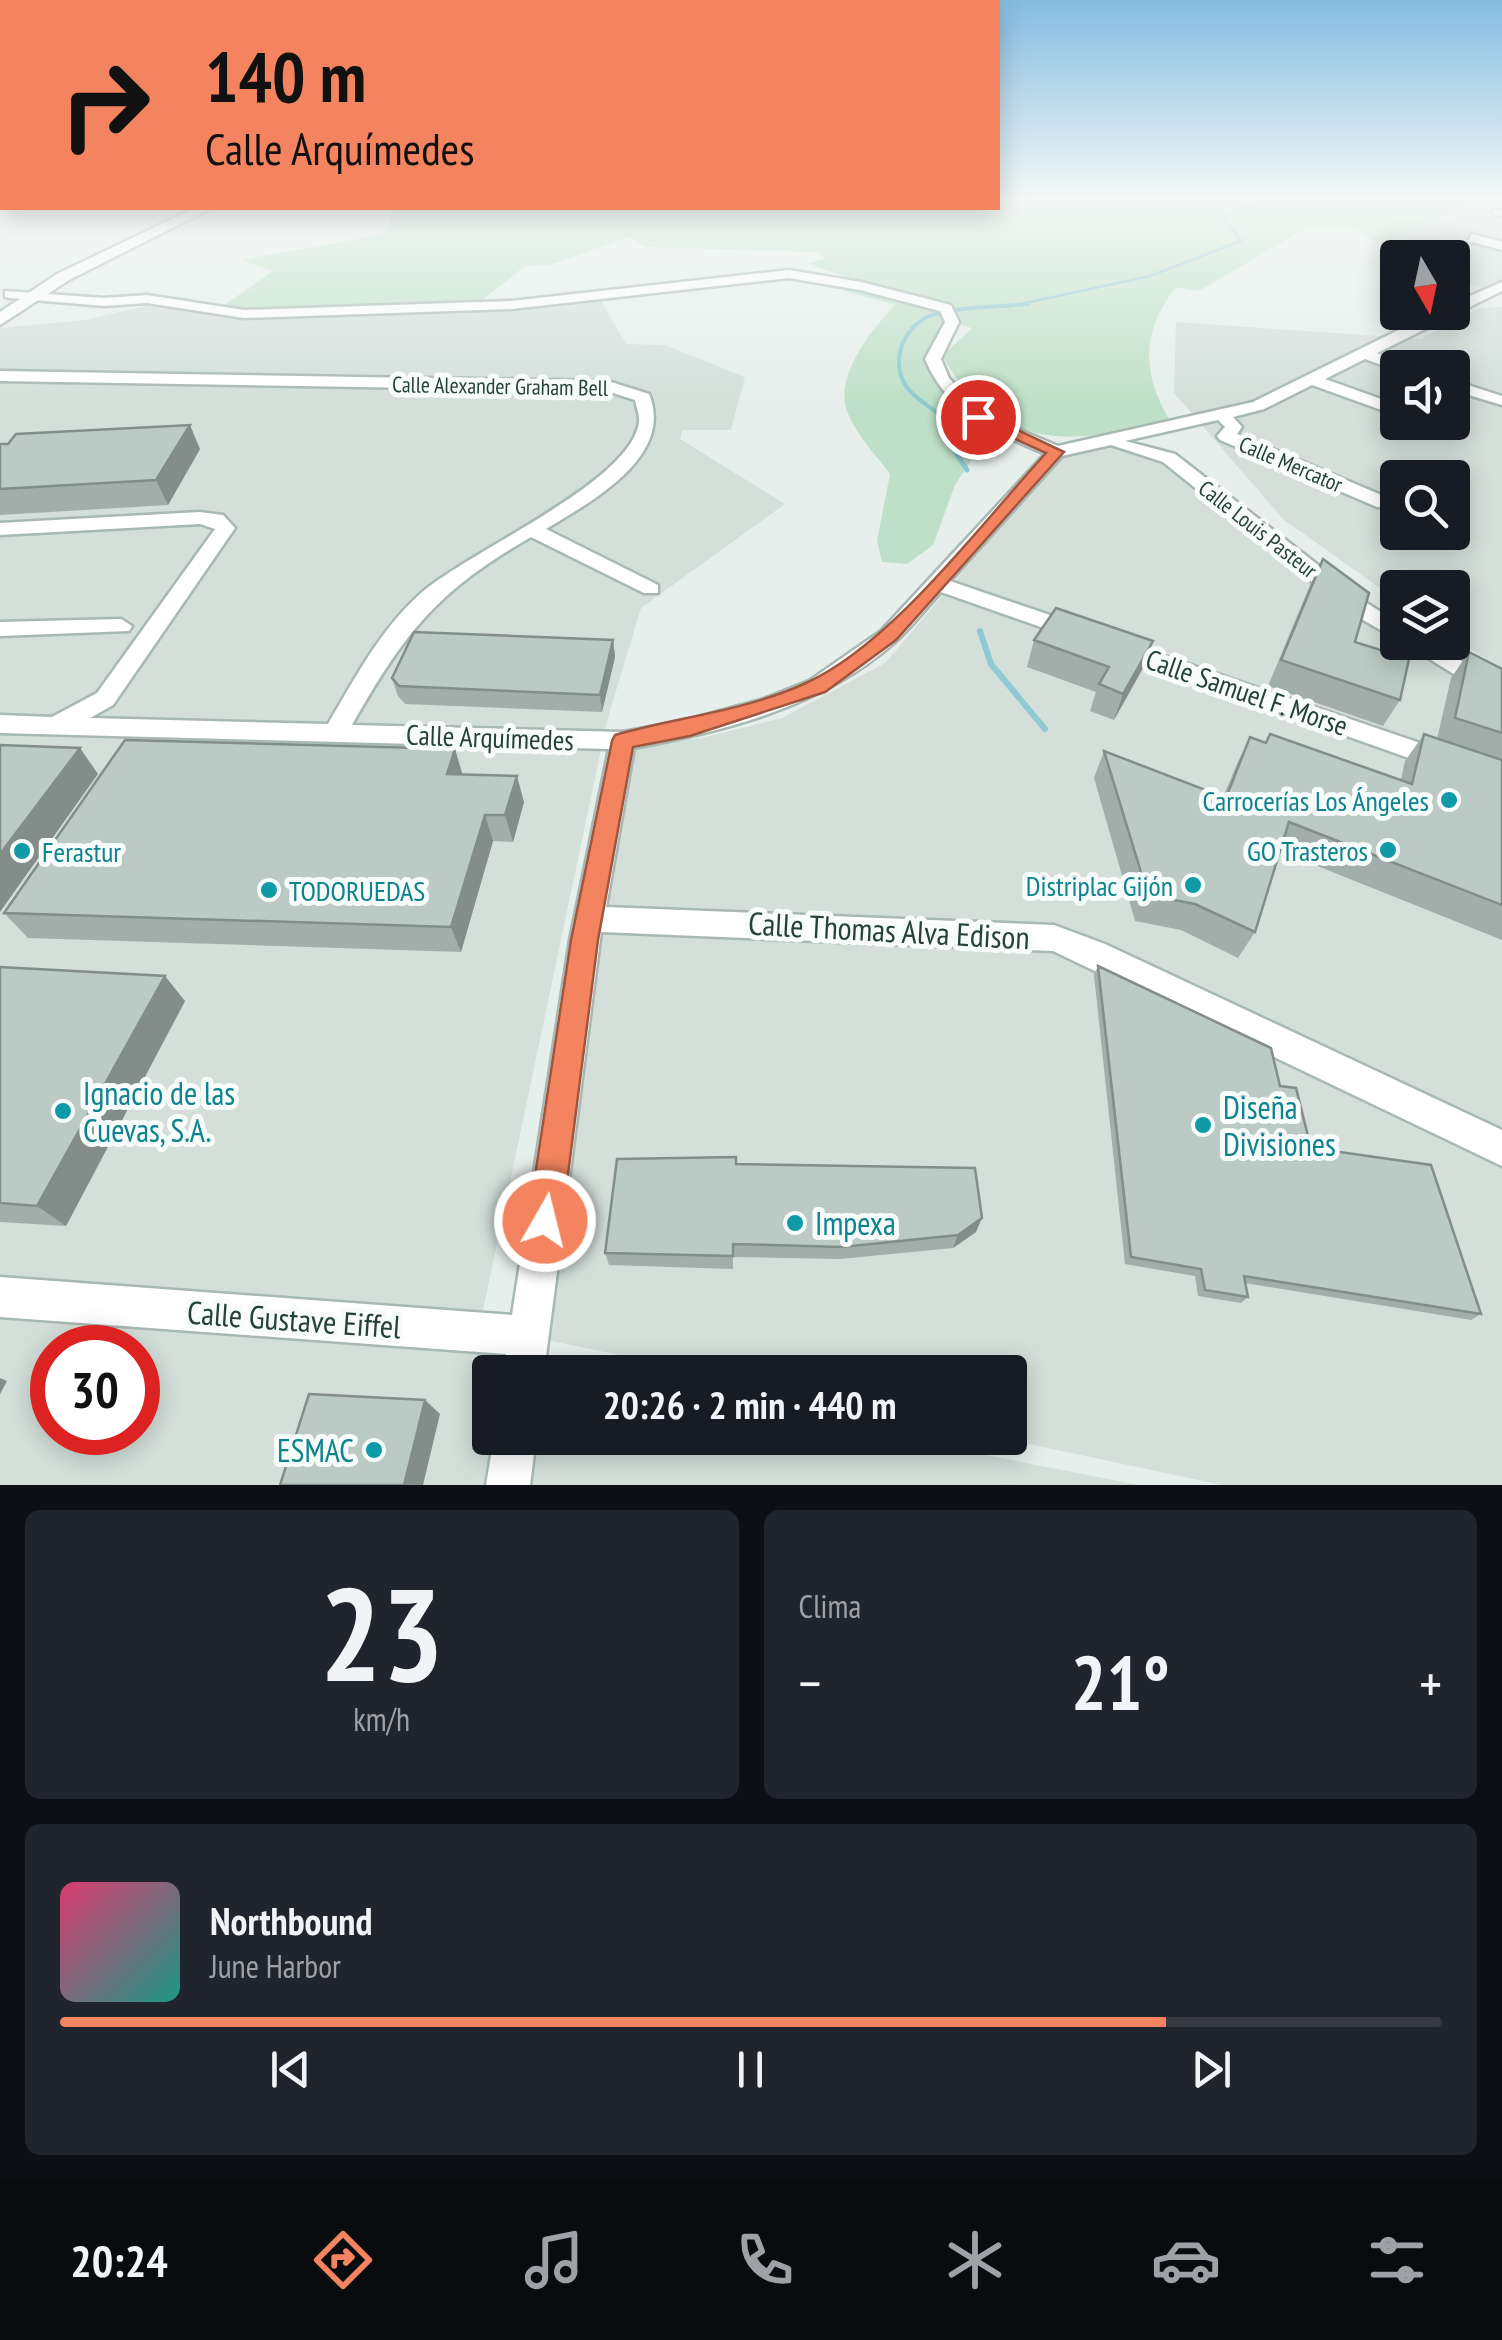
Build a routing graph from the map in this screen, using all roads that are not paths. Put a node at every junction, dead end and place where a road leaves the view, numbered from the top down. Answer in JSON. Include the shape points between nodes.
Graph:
{"nodes":[{"id":1,"x":91,"y":264,"type":"edge"},
{"id":2,"x":63,"y":278,"type":"junction"},
{"id":3,"x":1502,"y":286,"type":"edge"},
{"id":4,"x":31,"y":297,"type":"junction"},
{"id":5,"x":1497,"y":298,"type":"edge"},
{"id":6,"x":3,"y":303,"type":"edge"},
{"id":7,"x":1470,"y":305,"type":"edge"},
{"id":8,"x":1411,"y":330,"type":"edge"},
{"id":9,"x":1364,"y":353,"type":"junction"},
{"id":10,"x":1380,"y":359,"type":"edge"},
{"id":11,"x":0,"y":376,"type":"edge"},
{"id":12,"x":1313,"y":380,"type":"junction"},
{"id":13,"x":1470,"y":391,"type":"edge"},
{"id":14,"x":1500,"y":402,"type":"edge"},
{"id":15,"x":1380,"y":404,"type":"edge"},
{"id":16,"x":1223,"y":416,"type":"junction"},
{"id":17,"x":1170,"y":429,"type":"junction"},
{"id":18,"x":1088,"y":442,"type":"junction"},
{"id":19,"x":1056,"y":452,"type":"junction"},
{"id":20,"x":1169,"y":458,"type":"junction"},
{"id":21,"x":1380,"y":501,"type":"edge"},
{"id":22,"x":0,"y":529,"type":"edge"},
{"id":23,"x":530,"y":530,"type":"junction"},
{"id":24,"x":934,"y":582,"type":"junction"},
{"id":25,"x":651,"y":589,"type":"dead end"},
{"id":26,"x":1380,"y":622,"type":"edge"},
{"id":27,"x":121,"y":626,"type":"dead end"},
{"id":28,"x":0,"y":629,"type":"edge"},
{"id":29,"x":1443,"y":660,"type":"edge"},
{"id":30,"x":1502,"y":696,"type":"edge"},
{"id":31,"x":105,"y":699,"type":"junction"},
{"id":32,"x":355,"y":700,"type":"junction"},
{"id":33,"x":0,"y":724,"type":"edge"},
{"id":34,"x":54,"y":726,"type":"junction"},
{"id":35,"x":111,"y":727,"type":"junction"},
{"id":36,"x":288,"y":730,"type":"junction"},
{"id":37,"x":336,"y":732,"type":"junction"},
{"id":38,"x":401,"y":734,"type":"junction"},
{"id":39,"x":623,"y":741,"type":"junction"},
{"id":40,"x":1502,"y":781,"type":"edge"},
{"id":41,"x":590,"y":918,"type":"junction"},
{"id":42,"x":1502,"y":1148,"type":"edge"},
{"id":43,"x":0,"y":1297,"type":"edge"},
{"id":44,"x":526,"y":1354,"type":"edge"},
{"id":45,"x":512,"y":1455,"type":"edge"},
{"id":46,"x":508,"y":1485,"type":"edge"}],
"edges":[{"from":1,"to":2,"type":"street"},
{"from":2,"to":4,"type":"street"},
{"from":2,"to":6,"type":"street"},
{"from":3,"to":5,"type":"street"},
{"from":4,"to":6,"type":"street"},
{"from":4,"to":19,"type":"street","via":[[149,295],[244,314],[474,306],[789,274],[949,312],[933,359],[956,401],[994,426]]},
{"from":5,"to":7,"type":"street"},
{"from":8,"to":9,"type":"street","name":"Calle Arquímedes"},
{"from":9,"to":10,"type":"street"},
{"from":9,"to":12,"type":"street","name":"Calle Arquímedes"},
{"from":11,"to":23,"type":"street","name":"Calle Alexander Graham Bell","via":[[608,386],[643,398],[645,430],[628,461]]},
{"from":12,"to":15,"type":"street"},
{"from":12,"to":16,"type":"street","name":"Calle Arquímedes"},
{"from":13,"to":14,"type":"street"},
{"from":16,"to":17,"type":"street","name":"Calle Arquímedes"},
{"from":16,"to":21,"type":"street","name":"Calle Mercator","via":[[1234,427],[1226,436]]},
{"from":17,"to":18,"type":"street","name":"Calle Arquímedes"},
{"from":17,"to":20,"type":"street"},
{"from":18,"to":19,"type":"street","name":"Calle Arquímedes"},
{"from":18,"to":20,"type":"street"},
{"from":19,"to":24,"type":"street","name":"Calle Arquímedes"},
{"from":20,"to":26,"type":"street","name":"Calle Louis Pasteur"},
{"from":22,"to":31,"type":"street","via":[[200,518],[216,519],[225,528]]},
{"from":23,"to":25,"type":"street"},
{"from":23,"to":32,"type":"street","name":"Calle Alexander Graham Bell","via":[[455,575],[416,609]]},
{"from":24,"to":39,"type":"street","name":"Calle Arquímedes","via":[[889,636],[817,687],[682,730]]},
{"from":24,"to":40,"type":"street","name":"Calle Samuel F. Morse"},
{"from":27,"to":28,"type":"street"},
{"from":29,"to":30,"type":"street"},
{"from":31,"to":34,"type":"street"},
{"from":31,"to":35,"type":"street","via":[[102,711]]},
{"from":32,"to":36,"type":"street"},
{"from":32,"to":37,"type":"street","name":"Calle Alexander Graham Bell"},
{"from":32,"to":38,"type":"street","via":[[369,720]]},
{"from":33,"to":34,"type":"street","name":"Calle Arquímedes"},
{"from":34,"to":35,"type":"street","name":"Calle Arquímedes"},
{"from":35,"to":36,"type":"street","name":"Calle Arquímedes"},
{"from":36,"to":37,"type":"street","name":"Calle Arquímedes"},
{"from":37,"to":38,"type":"street","name":"Calle Arquímedes"},
{"from":38,"to":39,"type":"street","name":"Calle Arquímedes"},
{"from":39,"to":41,"type":"street"},
{"from":41,"to":42,"type":"street","name":"Calle Thomas Alva Edison","via":[[1054,938]]},
{"from":41,"to":44,"type":"street"},
{"from":43,"to":44,"type":"street","name":"Calle Gustave Eiffel"},
{"from":45,"to":46,"type":"street"}]}
